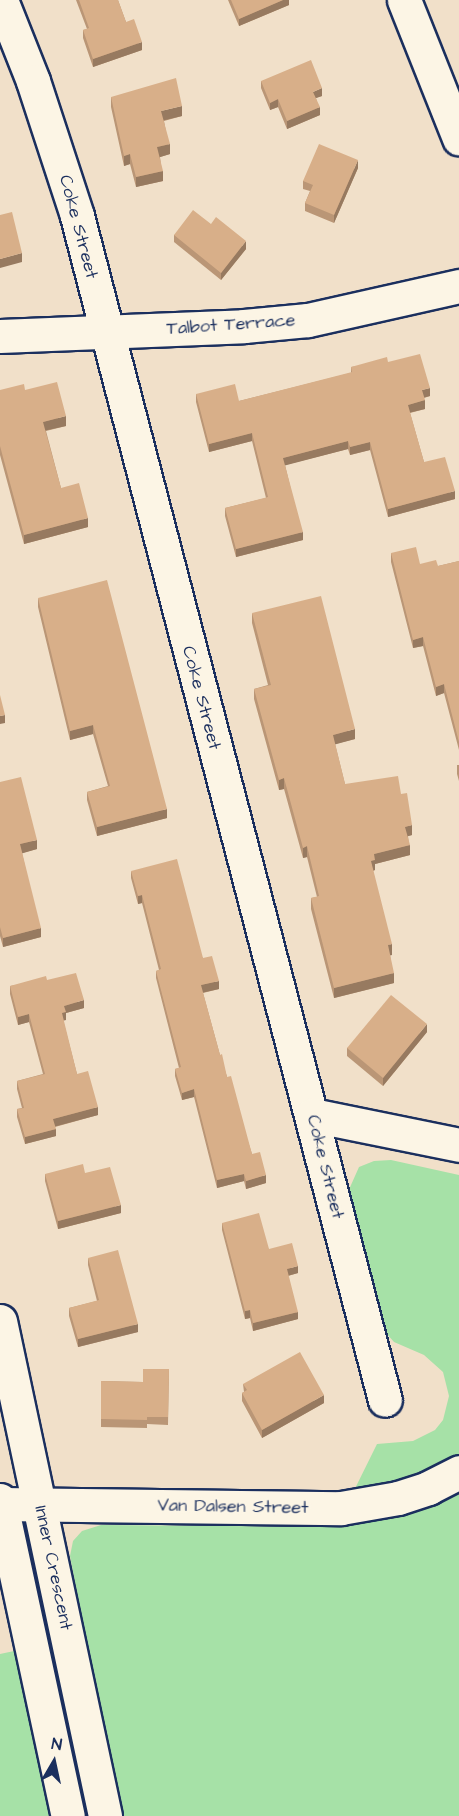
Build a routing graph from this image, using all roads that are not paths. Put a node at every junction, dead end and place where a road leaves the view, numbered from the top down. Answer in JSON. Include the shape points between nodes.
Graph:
{"nodes":[{"id":1,"x":1,"y":0,"type":"edge"},
{"id":2,"x":404,"y":0,"type":"edge"},
{"id":3,"x":459,"y":138,"type":"edge"},
{"id":4,"x":459,"y":286,"type":"edge"},
{"id":5,"x":105,"y":332,"type":"junction"},
{"id":6,"x":0,"y":336,"type":"edge"},
{"id":7,"x":312,"y":1115,"type":"junction"},
{"id":8,"x":459,"y":1145,"type":"edge"},
{"id":9,"x":0,"y":1321,"type":"edge"},
{"id":10,"x":385,"y":1400,"type":"dead end"},
{"id":11,"x":459,"y":1472,"type":"edge"},
{"id":12,"x":0,"y":1503,"type":"edge"},
{"id":13,"x":40,"y":1504,"type":"junction"},
{"id":14,"x":68,"y":1816,"type":"edge"},
{"id":15,"x":105,"y":1816,"type":"edge"}],
"edges":[{"from":1,"to":5,"type":"street","name":"Coke Street","via":[[33,81],[74,206]]},
{"from":2,"to":3,"type":"street"},
{"from":4,"to":5,"type":"street","name":"Talbot Terrace","via":[[308,320]]},
{"from":5,"to":6,"type":"street","name":"Talbot Terrace"},
{"from":5,"to":7,"type":"street","name":"Coke Street"},
{"from":7,"to":8,"type":"street"},
{"from":7,"to":10,"type":"street","name":"Coke Street"},
{"from":9,"to":13,"type":"street","name":"Inner Crescent"},
{"from":11,"to":13,"type":"street","name":"Van Dalsen Street","via":[[398,1498],[341,1508]]},
{"from":12,"to":13,"type":"street","name":"Van Dalsen Street"},
{"from":12,"to":14,"type":"street","name":"Inner Crescent"},
{"from":13,"to":15,"type":"street","name":"Inner Crescent"}]}
